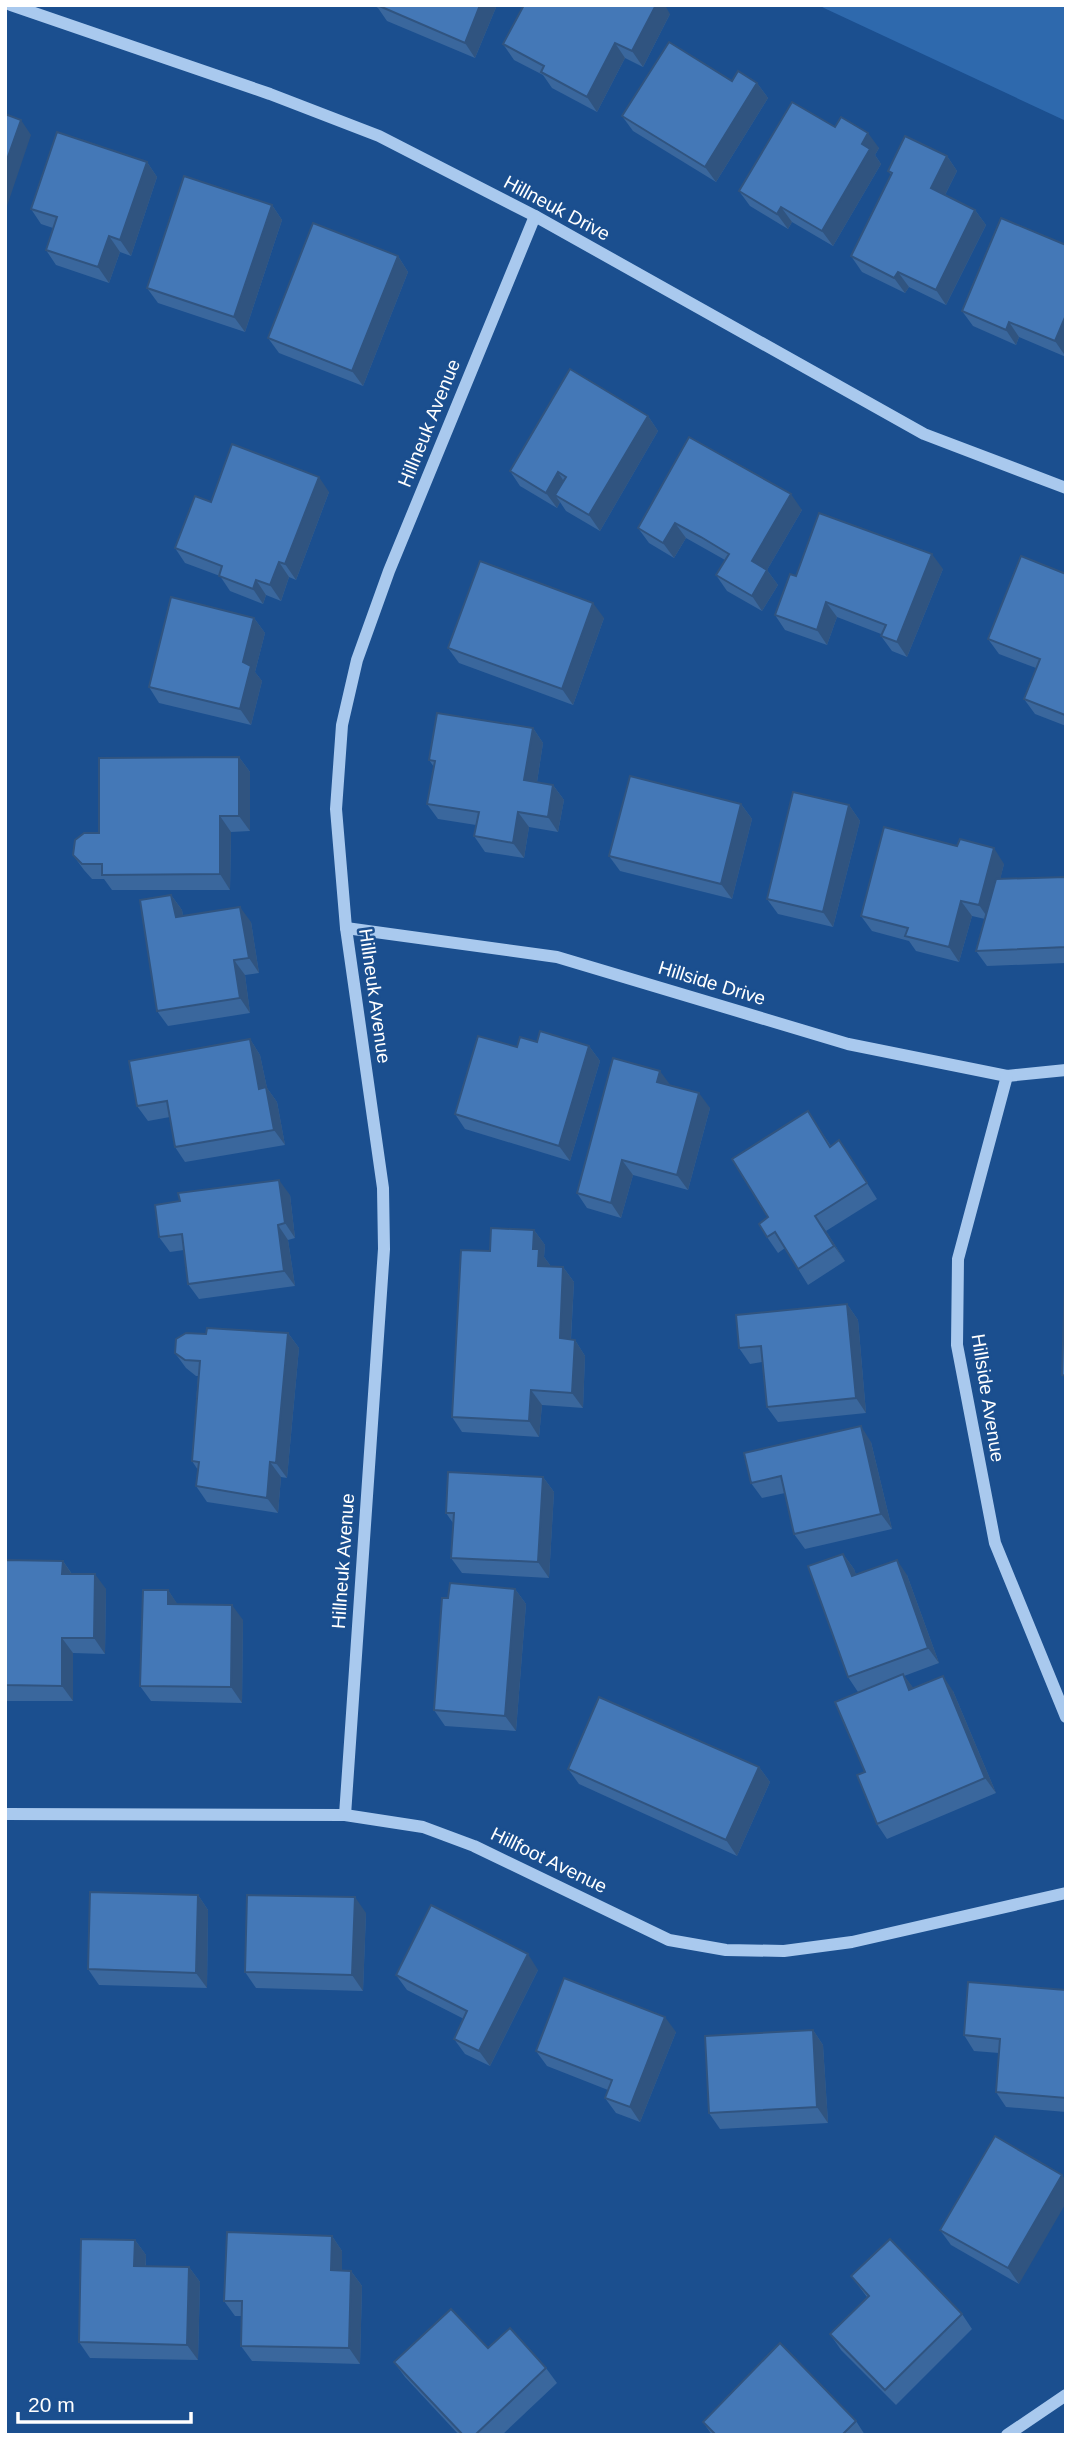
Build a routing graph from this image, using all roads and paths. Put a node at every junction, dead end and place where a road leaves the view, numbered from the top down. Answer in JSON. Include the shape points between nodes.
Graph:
{"nodes":[{"id":1,"x":11,"y":5,"type":"edge"},
{"id":2,"x":535,"y":216,"type":"junction"},
{"id":3,"x":1066,"y":488,"type":"edge"},
{"id":4,"x":346,"y":928,"type":"junction"},
{"id":5,"x":1066,"y":1070,"type":"edge"},
{"id":6,"x":1007,"y":1076,"type":"junction"},
{"id":7,"x":1066,"y":1717,"type":"edge"},
{"id":8,"x":5,"y":1814,"type":"edge"},
{"id":9,"x":345,"y":1815,"type":"junction"},
{"id":10,"x":1066,"y":1892,"type":"edge"},
{"id":11,"x":1066,"y":2395,"type":"edge"},
{"id":12,"x":1007,"y":2435,"type":"edge"}],
"edges":[{"from":1,"to":2,"type":"street","name":"Hillneuk Drive","via":[[379,136]]},
{"from":2,"to":3,"type":"street","name":"Hillneuk Drive","via":[[924,434]]},
{"from":2,"to":4,"type":"street","name":"Hillneuk Avenue","via":[[388,571],[357,660],[342,725],[335,810]]},
{"from":4,"to":6,"type":"street","name":"Hillside Drive","via":[[557,957],[848,1044]]},
{"from":4,"to":9,"type":"street","name":"Hillneuk Avenue","via":[[383,1188],[384,1249]]},
{"from":5,"to":6,"type":"street","name":"Hillside Drive"},
{"from":6,"to":7,"type":"street","name":"Hillside Avenue","via":[[958,1259],[957,1345],[995,1543]]},
{"from":8,"to":9,"type":"street","name":"Hillfoot Avenue"},
{"from":9,"to":10,"type":"street","name":"Hillfoot Avenue","via":[[423,1827],[474,1846],[669,1940],[726,1950],[784,1951],[852,1942]]},
{"from":11,"to":12,"type":"street"}]}
